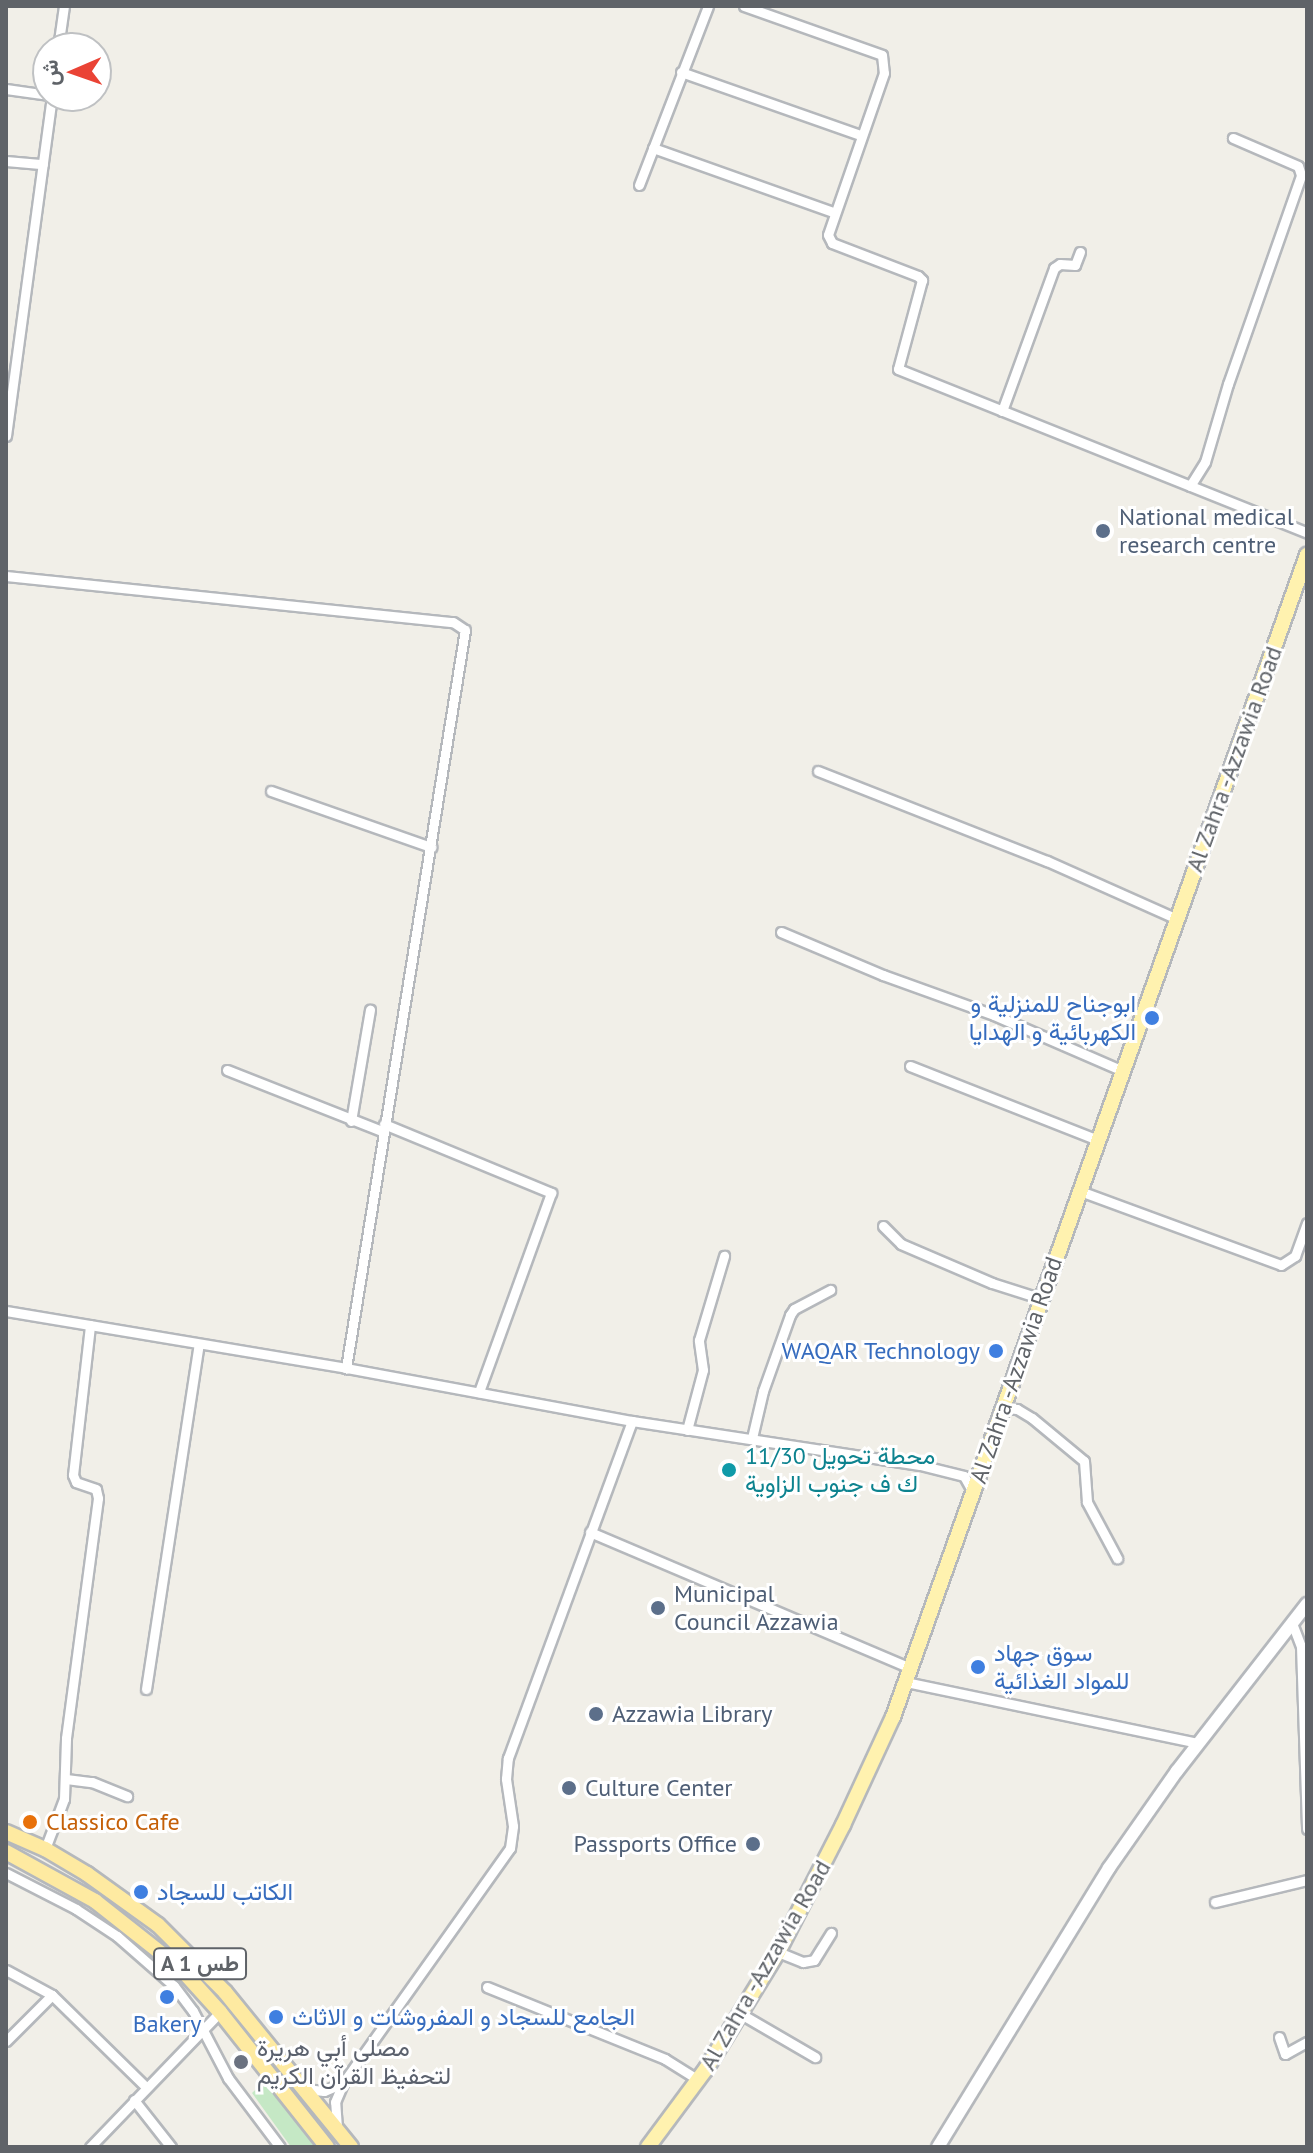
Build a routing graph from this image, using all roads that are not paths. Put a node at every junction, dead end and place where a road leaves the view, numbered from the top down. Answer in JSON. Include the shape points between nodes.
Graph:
{"nodes":[{"id":1,"x":64,"y":6,"type":"edge"},
{"id":2,"x":708,"y":6,"type":"edge"},
{"id":3,"x":744,"y":6,"type":"edge"},
{"id":4,"x":60,"y":32,"type":"edge"},
{"id":5,"x":681,"y":72,"type":"junction"},
{"id":6,"x":6,"y":89,"type":"edge"},
{"id":7,"x":32,"y":93,"type":"edge"},
{"id":8,"x":48,"y":112,"type":"edge"},
{"id":9,"x":860,"y":135,"type":"junction"},
{"id":10,"x":1233,"y":138,"type":"dead end"},
{"id":11,"x":653,"y":148,"type":"junction"},
{"id":12,"x":6,"y":161,"type":"edge"},
{"id":13,"x":43,"y":164,"type":"junction"},
{"id":14,"x":639,"y":185,"type":"dead end"},
{"id":15,"x":833,"y":212,"type":"junction"},
{"id":16,"x":1080,"y":252,"type":"dead end"},
{"id":17,"x":11,"y":368,"type":"edge"},
{"id":18,"x":1002,"y":411,"type":"junction"},
{"id":19,"x":6,"y":436,"type":"edge"},
{"id":20,"x":1190,"y":486,"type":"junction"},
{"id":21,"x":1307,"y":533,"type":"edge"},
{"id":22,"x":1307,"y":555,"type":"edge"},
{"id":23,"x":6,"y":576,"type":"edge"},
{"id":24,"x":818,"y":771,"type":"dead end"},
{"id":25,"x":271,"y":791,"type":"dead end"},
{"id":26,"x":431,"y":847,"type":"junction"},
{"id":27,"x":1177,"y":919,"type":"junction"},
{"id":28,"x":781,"y":932,"type":"dead end"},
{"id":29,"x":370,"y":1010,"type":"dead end"},
{"id":30,"x":910,"y":1066,"type":"dead end"},
{"id":31,"x":227,"y":1070,"type":"dead end"},
{"id":32,"x":1123,"y":1071,"type":"junction"},
{"id":33,"x":351,"y":1121,"type":"junction"},
{"id":34,"x":383,"y":1128,"type":"junction"},
{"id":35,"x":1098,"y":1140,"type":"junction"},
{"id":36,"x":1080,"y":1191,"type":"junction"},
{"id":37,"x":1307,"y":1223,"type":"edge"},
{"id":38,"x":883,"y":1226,"type":"dead end"},
{"id":39,"x":724,"y":1256,"type":"dead end"},
{"id":40,"x":830,"y":1290,"type":"dead end"},
{"id":41,"x":1042,"y":1299,"type":"junction"},
{"id":42,"x":6,"y":1311,"type":"edge"},
{"id":43,"x":90,"y":1325,"type":"junction"},
{"id":44,"x":199,"y":1344,"type":"junction"},
{"id":45,"x":346,"y":1368,"type":"junction"},
{"id":46,"x":479,"y":1392,"type":"junction"},
{"id":47,"x":1004,"y":1408,"type":"junction"},
{"id":48,"x":632,"y":1421,"type":"junction"},
{"id":49,"x":687,"y":1430,"type":"junction"},
{"id":50,"x":752,"y":1438,"type":"junction"},
{"id":51,"x":973,"y":1492,"type":"junction"},
{"id":52,"x":590,"y":1532,"type":"junction"},
{"id":53,"x":1117,"y":1558,"type":"dead end"},
{"id":54,"x":1307,"y":1604,"type":"edge"},
{"id":55,"x":1292,"y":1623,"type":"junction"},
{"id":56,"x":908,"y":1675,"type":"junction"},
{"id":57,"x":146,"y":1689,"type":"dead end"},
{"id":58,"x":1198,"y":1743,"type":"junction"},
{"id":59,"x":1305,"y":1766,"type":"edge"},
{"id":60,"x":66,"y":1779,"type":"junction"},
{"id":61,"x":127,"y":1796,"type":"dead end"},
{"id":62,"x":1306,"y":1815,"type":"edge"},
{"id":63,"x":1307,"y":1829,"type":"edge"},
{"id":64,"x":6,"y":1832,"type":"edge"},
{"id":65,"x":45,"y":1849,"type":"junction"},
{"id":66,"x":6,"y":1852,"type":"edge"},
{"id":67,"x":6,"y":1873,"type":"edge"},
{"id":68,"x":1307,"y":1880,"type":"edge"},
{"id":69,"x":1215,"y":1902,"type":"dead end"},
{"id":70,"x":831,"y":1933,"type":"dead end"},
{"id":71,"x":778,"y":1952,"type":"junction"},
{"id":72,"x":6,"y":1970,"type":"edge"},
{"id":73,"x":487,"y":1987,"type":"dead end"},
{"id":74,"x":52,"y":1995,"type":"junction"},
{"id":75,"x":220,"y":2012,"type":"junction"},
{"id":76,"x":741,"y":2014,"type":"junction"},
{"id":77,"x":203,"y":2028,"type":"junction"},
{"id":78,"x":1279,"y":2037,"type":"dead end"},
{"id":79,"x":6,"y":2041,"type":"edge"},
{"id":80,"x":1307,"y":2042,"type":"edge"},
{"id":81,"x":815,"y":2057,"type":"dead end"},
{"id":82,"x":699,"y":2080,"type":"junction"},
{"id":83,"x":343,"y":2083,"type":"junction"},
{"id":84,"x":146,"y":2087,"type":"junction"},
{"id":85,"x":305,"y":2089,"type":"junction"},
{"id":86,"x":134,"y":2100,"type":"junction"},
{"id":87,"x":338,"y":2130,"type":"junction"},
{"id":88,"x":90,"y":2147,"type":"edge"},
{"id":89,"x":171,"y":2147,"type":"edge"},
{"id":90,"x":280,"y":2147,"type":"edge"},
{"id":91,"x":327,"y":2147,"type":"edge"},
{"id":92,"x":351,"y":2147,"type":"edge"},
{"id":93,"x":648,"y":2147,"type":"edge"},
{"id":94,"x":938,"y":2147,"type":"edge"}],
"edges":[{"from":1,"to":4,"type":"street"},
{"from":2,"to":5,"type":"street"},
{"from":3,"to":9,"type":"street","via":[[882,55],[884,73]]},
{"from":5,"to":9,"type":"street"},
{"from":5,"to":11,"type":"street"},
{"from":6,"to":7,"type":"street"},
{"from":8,"to":13,"type":"street"},
{"from":9,"to":15,"type":"street"},
{"from":10,"to":20,"type":"street","via":[[1298,166],[1301,175],[1205,462]]},
{"from":11,"to":14,"type":"street"},
{"from":11,"to":15,"type":"street"},
{"from":12,"to":13,"type":"street"},
{"from":13,"to":17,"type":"street"},
{"from":15,"to":18,"type":"street","via":[[828,235],[832,243],[922,280],[898,369]]},
{"from":16,"to":18,"type":"street","via":[[1075,265],[1054,268]]},
{"from":17,"to":19,"type":"street"},
{"from":18,"to":20,"type":"street"},
{"from":20,"to":21,"type":"street"},
{"from":22,"to":27,"type":"main road","name":"Al Zahra -Azzawia Road"},
{"from":23,"to":26,"type":"street","via":[[461,625],[464,643]]},
{"from":24,"to":27,"type":"street","via":[[1047,861]]},
{"from":25,"to":26,"type":"street"},
{"from":26,"to":34,"type":"street"},
{"from":27,"to":32,"type":"main road","name":"Al Zahra -Azzawia Road"},
{"from":28,"to":32,"type":"street"},
{"from":29,"to":33,"type":"street"},
{"from":30,"to":35,"type":"street"},
{"from":31,"to":33,"type":"street"},
{"from":32,"to":35,"type":"main road","name":"Al Zahra -Azzawia Road"},
{"from":33,"to":34,"type":"street"},
{"from":34,"to":45,"type":"street"},
{"from":34,"to":46,"type":"street","via":[[551,1193]]},
{"from":35,"to":36,"type":"main road","name":"Al Zahra -Azzawia Road"},
{"from":36,"to":37,"type":"street","via":[[1281,1265],[1295,1256]]},
{"from":36,"to":41,"type":"main road","name":"Al Zahra -Azzawia Road"},
{"from":38,"to":41,"type":"street","via":[[901,1244]]},
{"from":39,"to":49,"type":"street","via":[[699,1340],[703,1370]]},
{"from":40,"to":50,"type":"street","via":[[790,1315]]},
{"from":41,"to":47,"type":"main road","name":"Al Zahra -Azzawia Road"},
{"from":42,"to":43,"type":"street"},
{"from":43,"to":44,"type":"street"},
{"from":43,"to":60,"type":"street","via":[[73,1475],[76,1482],[96,1489],[98,1498],[66,1738]]},
{"from":44,"to":45,"type":"street"},
{"from":44,"to":57,"type":"street"},
{"from":45,"to":46,"type":"street"},
{"from":46,"to":48,"type":"street"},
{"from":47,"to":51,"type":"main road","name":"Al Zahra -Azzawia Road"},
{"from":47,"to":53,"type":"street","via":[[1032,1418],[1084,1461],[1087,1502]]},
{"from":48,"to":49,"type":"street"},
{"from":48,"to":52,"type":"street"},
{"from":49,"to":50,"type":"street"},
{"from":50,"to":51,"type":"street","via":[[944,1470],[964,1476]]},
{"from":51,"to":56,"type":"main road","name":"Al Zahra -Azzawia Road"},
{"from":52,"to":56,"type":"street"},
{"from":52,"to":83,"type":"street","via":[[508,1758],[510,1848]]},
{"from":54,"to":55,"type":"main road"},
{"from":55,"to":58,"type":"main road"},
{"from":55,"to":59,"type":"street","via":[[1301,1646]]},
{"from":56,"to":58,"type":"street"},
{"from":56,"to":71,"type":"main road","name":"Al Zahra -Azzawia Road","via":[[870,1769]]},
{"from":58,"to":94,"type":"main road","via":[[1080,1911]]},
{"from":59,"to":62,"type":"street"},
{"from":60,"to":61,"type":"street","via":[[92,1782]]},
{"from":60,"to":65,"type":"street"},
{"from":62,"to":63,"type":"street"},
{"from":64,"to":65,"type":"highway","number":"A 1 طس"},
{"from":65,"to":85,"type":"highway","number":"A 1 طس","via":[[118,1893],[158,1925],[199,1964]]},
{"from":66,"to":75,"type":"highway","number":"A 1 طس","via":[[65,1882],[128,1924],[181,1969]]},
{"from":67,"to":77,"type":"street","via":[[117,1936],[184,1997]]},
{"from":68,"to":69,"type":"street"},
{"from":70,"to":71,"type":"street","via":[[814,1960],[803,1962]]},
{"from":71,"to":76,"type":"main road","name":"Al Zahra -Azzawia Road"},
{"from":72,"to":74,"type":"street"},
{"from":73,"to":82,"type":"street","via":[[650,2053]]},
{"from":74,"to":79,"type":"street"},
{"from":74,"to":84,"type":"street"},
{"from":75,"to":77,"type":"street"},
{"from":75,"to":91,"type":"highway","number":"A 1 طس"},
{"from":76,"to":81,"type":"street"},
{"from":76,"to":82,"type":"main road","name":"Al Zahra -Azzawia Road"},
{"from":77,"to":84,"type":"street"},
{"from":77,"to":90,"type":"street","via":[[228,2078]]},
{"from":78,"to":80,"type":"street","via":[[1285,2054]]},
{"from":82,"to":93,"type":"main road","name":"Al Zahra -Azzawia Road"},
{"from":83,"to":85,"type":"street","via":[[324,2091]]},
{"from":83,"to":87,"type":"street","via":[[335,2102]]},
{"from":84,"to":86,"type":"street"},
{"from":85,"to":87,"type":"highway","number":"A 1 طس"},
{"from":86,"to":88,"type":"street"},
{"from":86,"to":89,"type":"street"},
{"from":87,"to":92,"type":"highway","number":"A 1 طس"}]}
